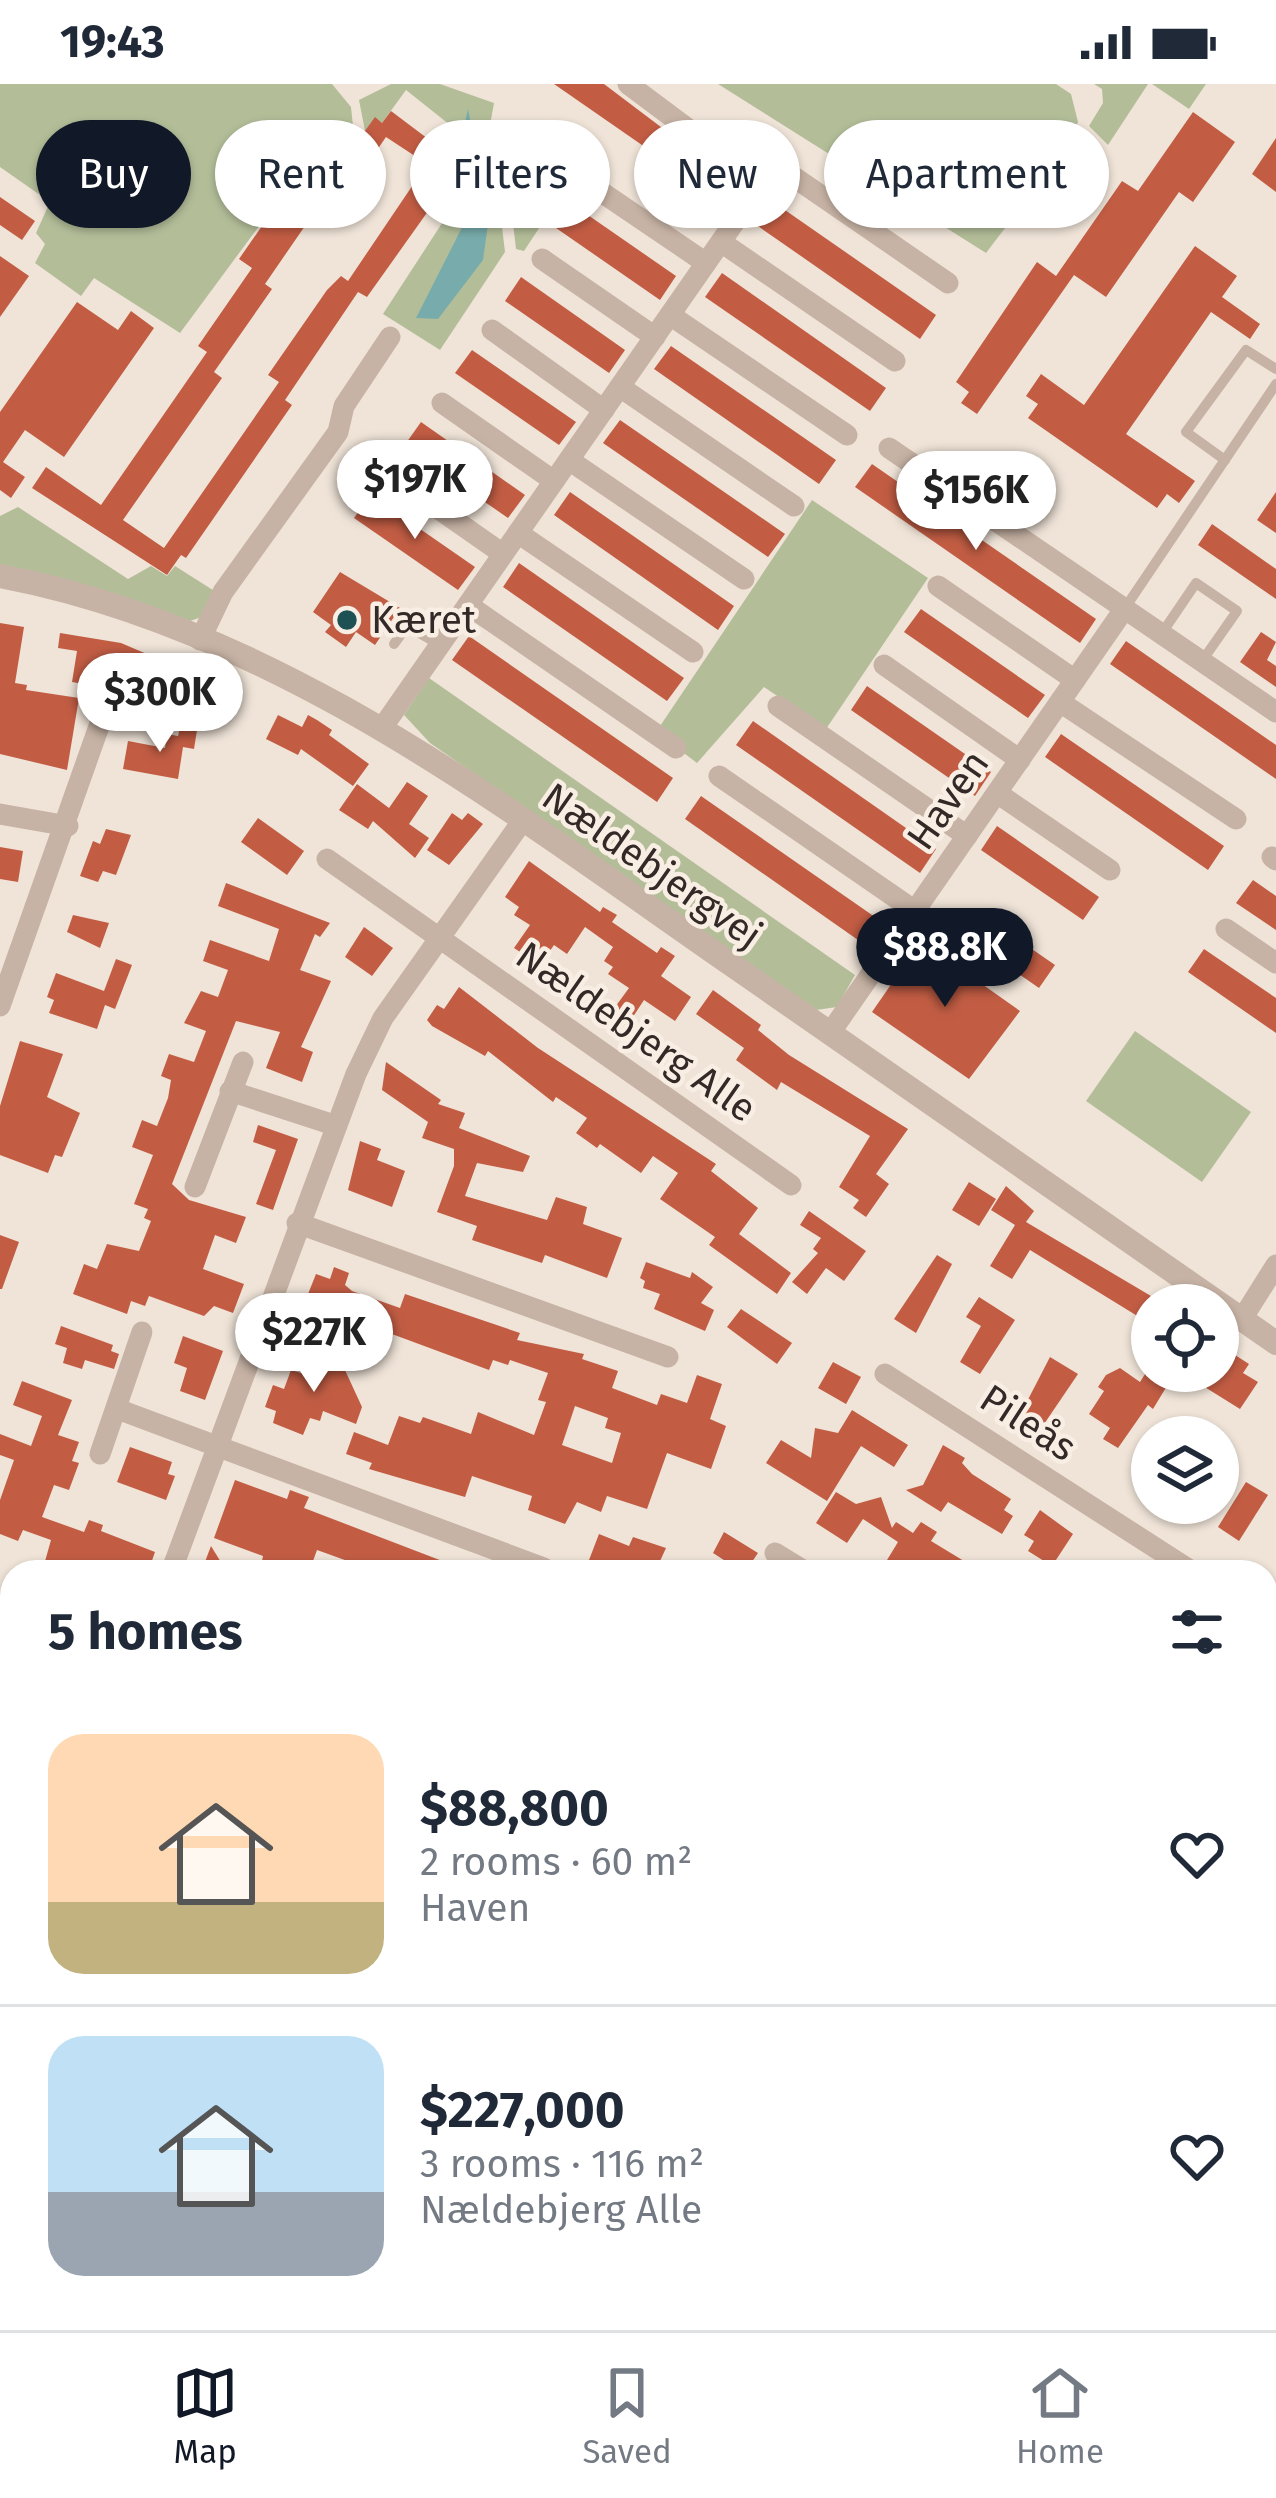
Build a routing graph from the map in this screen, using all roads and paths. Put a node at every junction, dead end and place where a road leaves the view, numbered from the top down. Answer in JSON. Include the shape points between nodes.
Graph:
{"nodes":[{"id":1,"x":628,"y":84,"type":"edge"},
{"id":2,"x":676,"y":120,"type":"edge"},
{"id":3,"x":800,"y":181,"type":"edge"},
{"id":4,"x":610,"y":197,"type":"edge"},
{"id":5,"x":731,"y":228,"type":"edge"},
{"id":6,"x":721,"y":242,"type":"junction"},
{"id":7,"x":542,"y":259,"type":"dead end"},
{"id":8,"x":706,"y":263,"type":"junction"},
{"id":9,"x":949,"y":284,"type":"dead end"},
{"id":10,"x":670,"y":315,"type":"junction"},
{"id":11,"x":492,"y":330,"type":"dead end"},
{"id":12,"x":390,"y":337,"type":"dead end"},
{"id":13,"x":655,"y":337,"type":"junction"},
{"id":14,"x":895,"y":361,"type":"dead end"},
{"id":15,"x":1276,"y":369,"type":"edge"},
{"id":16,"x":1276,"y":384,"type":"edge"},
{"id":17,"x":620,"y":386,"type":"junction"},
{"id":18,"x":442,"y":404,"type":"dead end"},
{"id":19,"x":604,"y":410,"type":"junction"},
{"id":20,"x":847,"y":435,"type":"dead end"},
{"id":21,"x":889,"y":448,"type":"dead end"},
{"id":22,"x":569,"y":460,"type":"junction"},
{"id":23,"x":1225,"y":460,"type":"junction"},
{"id":24,"x":390,"y":475,"type":"dead end"},
{"id":25,"x":554,"y":481,"type":"junction"},
{"id":26,"x":794,"y":506,"type":"dead end"},
{"id":27,"x":518,"y":533,"type":"junction"},
{"id":28,"x":503,"y":554,"type":"junction"},
{"id":29,"x":0,"y":576,"type":"edge"},
{"id":30,"x":744,"y":579,"type":"dead end"},
{"id":31,"x":938,"y":586,"type":"dead end"},
{"id":32,"x":468,"y":605,"type":"junction"},
{"id":33,"x":1125,"y":608,"type":"junction"},
{"id":34,"x":1162,"y":633,"type":"junction"},
{"id":35,"x":200,"y":640,"type":"junction"},
{"id":36,"x":394,"y":644,"type":"dead end"},
{"id":37,"x":440,"y":645,"type":"junction"},
{"id":38,"x":693,"y":652,"type":"dead end"},
{"id":39,"x":1202,"y":661,"type":"junction"},
{"id":40,"x":884,"y":665,"type":"dead end"},
{"id":41,"x":1075,"y":680,"type":"junction"},
{"id":42,"x":1060,"y":702,"type":"junction"},
{"id":43,"x":778,"y":706,"type":"dead end"},
{"id":44,"x":1276,"y":712,"type":"edge"},
{"id":45,"x":103,"y":715,"type":"dead end"},
{"id":46,"x":382,"y":728,"type":"junction"},
{"id":47,"x":676,"y":748,"type":"dead end"},
{"id":48,"x":1020,"y":760,"type":"junction"},
{"id":49,"x":719,"y":776,"type":"dead end"},
{"id":50,"x":997,"y":793,"type":"junction"},
{"id":51,"x":0,"y":814,"type":"edge"},
{"id":52,"x":1236,"y":819,"type":"dead end"},
{"id":53,"x":523,"y":820,"type":"junction"},
{"id":54,"x":68,"y":826,"type":"junction"},
{"id":55,"x":967,"y":836,"type":"junction"},
{"id":56,"x":328,"y":860,"type":"dead end"},
{"id":57,"x":1110,"y":870,"type":"dead end"},
{"id":58,"x":915,"y":911,"type":"junction"},
{"id":59,"x":1226,"y":929,"type":"dead end"},
{"id":60,"x":439,"y":938,"type":"junction"},
{"id":61,"x":1276,"y":963,"type":"edge"},
{"id":62,"x":0,"y":1006,"type":"edge"},
{"id":63,"x":830,"y":1034,"type":"junction"},
{"id":64,"x":243,"y":1062,"type":"dead end"},
{"id":65,"x":230,"y":1091,"type":"junction"},
{"id":66,"x":334,"y":1125,"type":"junction"},
{"id":67,"x":791,"y":1185,"type":"dead end"},
{"id":68,"x":195,"y":1187,"type":"dead end"},
{"id":69,"x":297,"y":1223,"type":"junction"},
{"id":70,"x":1276,"y":1265,"type":"edge"},
{"id":71,"x":1242,"y":1319,"type":"junction"},
{"id":72,"x":142,"y":1332,"type":"dead end"},
{"id":73,"x":1276,"y":1343,"type":"edge"},
{"id":74,"x":668,"y":1357,"type":"dead end"},
{"id":75,"x":885,"y":1374,"type":"dead end"},
{"id":76,"x":120,"y":1410,"type":"junction"},
{"id":77,"x":217,"y":1445,"type":"junction"},
{"id":78,"x":100,"y":1454,"type":"dead end"},
{"id":79,"x":775,"y":1552,"type":"dead end"},
{"id":80,"x":175,"y":1560,"type":"edge"},
{"id":81,"x":523,"y":1560,"type":"edge"},
{"id":82,"x":787,"y":1560,"type":"edge"},
{"id":83,"x":1174,"y":1560,"type":"edge"}],
"edges":[{"from":1,"to":2,"type":"street"},
{"from":3,"to":9,"type":"street"},
{"from":4,"to":8,"type":"street"},
{"from":5,"to":6,"type":"street"},
{"from":6,"to":8,"type":"street"},
{"from":6,"to":14,"type":"street"},
{"from":7,"to":13,"type":"street"},
{"from":8,"to":10,"type":"street"},
{"from":10,"to":13,"type":"street"},
{"from":10,"to":20,"type":"street"},
{"from":11,"to":19,"type":"street"},
{"from":12,"to":35,"type":"street","via":[[344,406],[338,432],[223,592]]},
{"from":13,"to":17,"type":"street"},
{"from":15,"to":23,"type":"lane","via":[[1246,350],[1186,432]]},
{"from":16,"to":23,"type":"lane"},
{"from":17,"to":19,"type":"street"},
{"from":17,"to":26,"type":"street"},
{"from":18,"to":25,"type":"street"},
{"from":19,"to":22,"type":"street"},
{"from":21,"to":33,"type":"street"},
{"from":22,"to":25,"type":"street"},
{"from":22,"to":30,"type":"street"},
{"from":23,"to":33,"type":"lane"},
{"from":24,"to":28,"type":"street"},
{"from":25,"to":27,"type":"street"},
{"from":27,"to":28,"type":"street"},
{"from":27,"to":38,"type":"street"},
{"from":28,"to":32,"type":"street"},
{"from":29,"to":35,"type":"street","name":"Nældebjergvej"},
{"from":31,"to":41,"type":"street"},
{"from":32,"to":37,"type":"street"},
{"from":32,"to":47,"type":"street"},
{"from":33,"to":34,"type":"street"},
{"from":33,"to":41,"type":"street","name":"Haven"},
{"from":34,"to":39,"type":"street"},
{"from":34,"to":39,"type":"lane","via":[[1196,584],[1237,611]]},
{"from":35,"to":46,"type":"street","name":"Nældebjergvej"},
{"from":36,"to":37,"type":"lane","via":[[407,626]]},
{"from":37,"to":46,"type":"street"},
{"from":39,"to":44,"type":"street"},
{"from":40,"to":48,"type":"street"},
{"from":41,"to":42,"type":"street","name":"Haven"},
{"from":42,"to":48,"type":"street","name":"Haven"},
{"from":42,"to":52,"type":"street"},
{"from":43,"to":55,"type":"street"},
{"from":45,"to":54,"type":"street"},
{"from":46,"to":53,"type":"street","name":"Nældebjergvej"},
{"from":48,"to":50,"type":"street","name":"Haven"},
{"from":49,"to":58,"type":"street"},
{"from":50,"to":55,"type":"street","name":"Haven"},
{"from":50,"to":57,"type":"street"},
{"from":51,"to":54,"type":"street"},
{"from":53,"to":60,"type":"street"},
{"from":53,"to":63,"type":"street","name":"Nældebjergvej"},
{"from":54,"to":62,"type":"street"},
{"from":55,"to":58,"type":"street","name":"Haven"},
{"from":56,"to":60,"type":"street","name":"Nældebjerg Alle"},
{"from":58,"to":63,"type":"street","name":"Haven"},
{"from":59,"to":61,"type":"street"},
{"from":60,"to":66,"type":"street","via":[[383,1018]]},
{"from":60,"to":67,"type":"street","name":"Nældebjerg Alle"},
{"from":63,"to":71,"type":"street","name":"Nældebjergvej"},
{"from":64,"to":65,"type":"street"},
{"from":65,"to":66,"type":"street"},
{"from":65,"to":68,"type":"street"},
{"from":66,"to":69,"type":"street"},
{"from":69,"to":74,"type":"street"},
{"from":69,"to":77,"type":"street"},
{"from":70,"to":71,"type":"street"},
{"from":71,"to":73,"type":"street","name":"Nældebjergvej"},
{"from":72,"to":76,"type":"street"},
{"from":75,"to":83,"type":"street","name":"Pileås"},
{"from":76,"to":77,"type":"street"},
{"from":76,"to":78,"type":"street"},
{"from":77,"to":80,"type":"street"},
{"from":77,"to":81,"type":"street"},
{"from":79,"to":82,"type":"street"}]}
